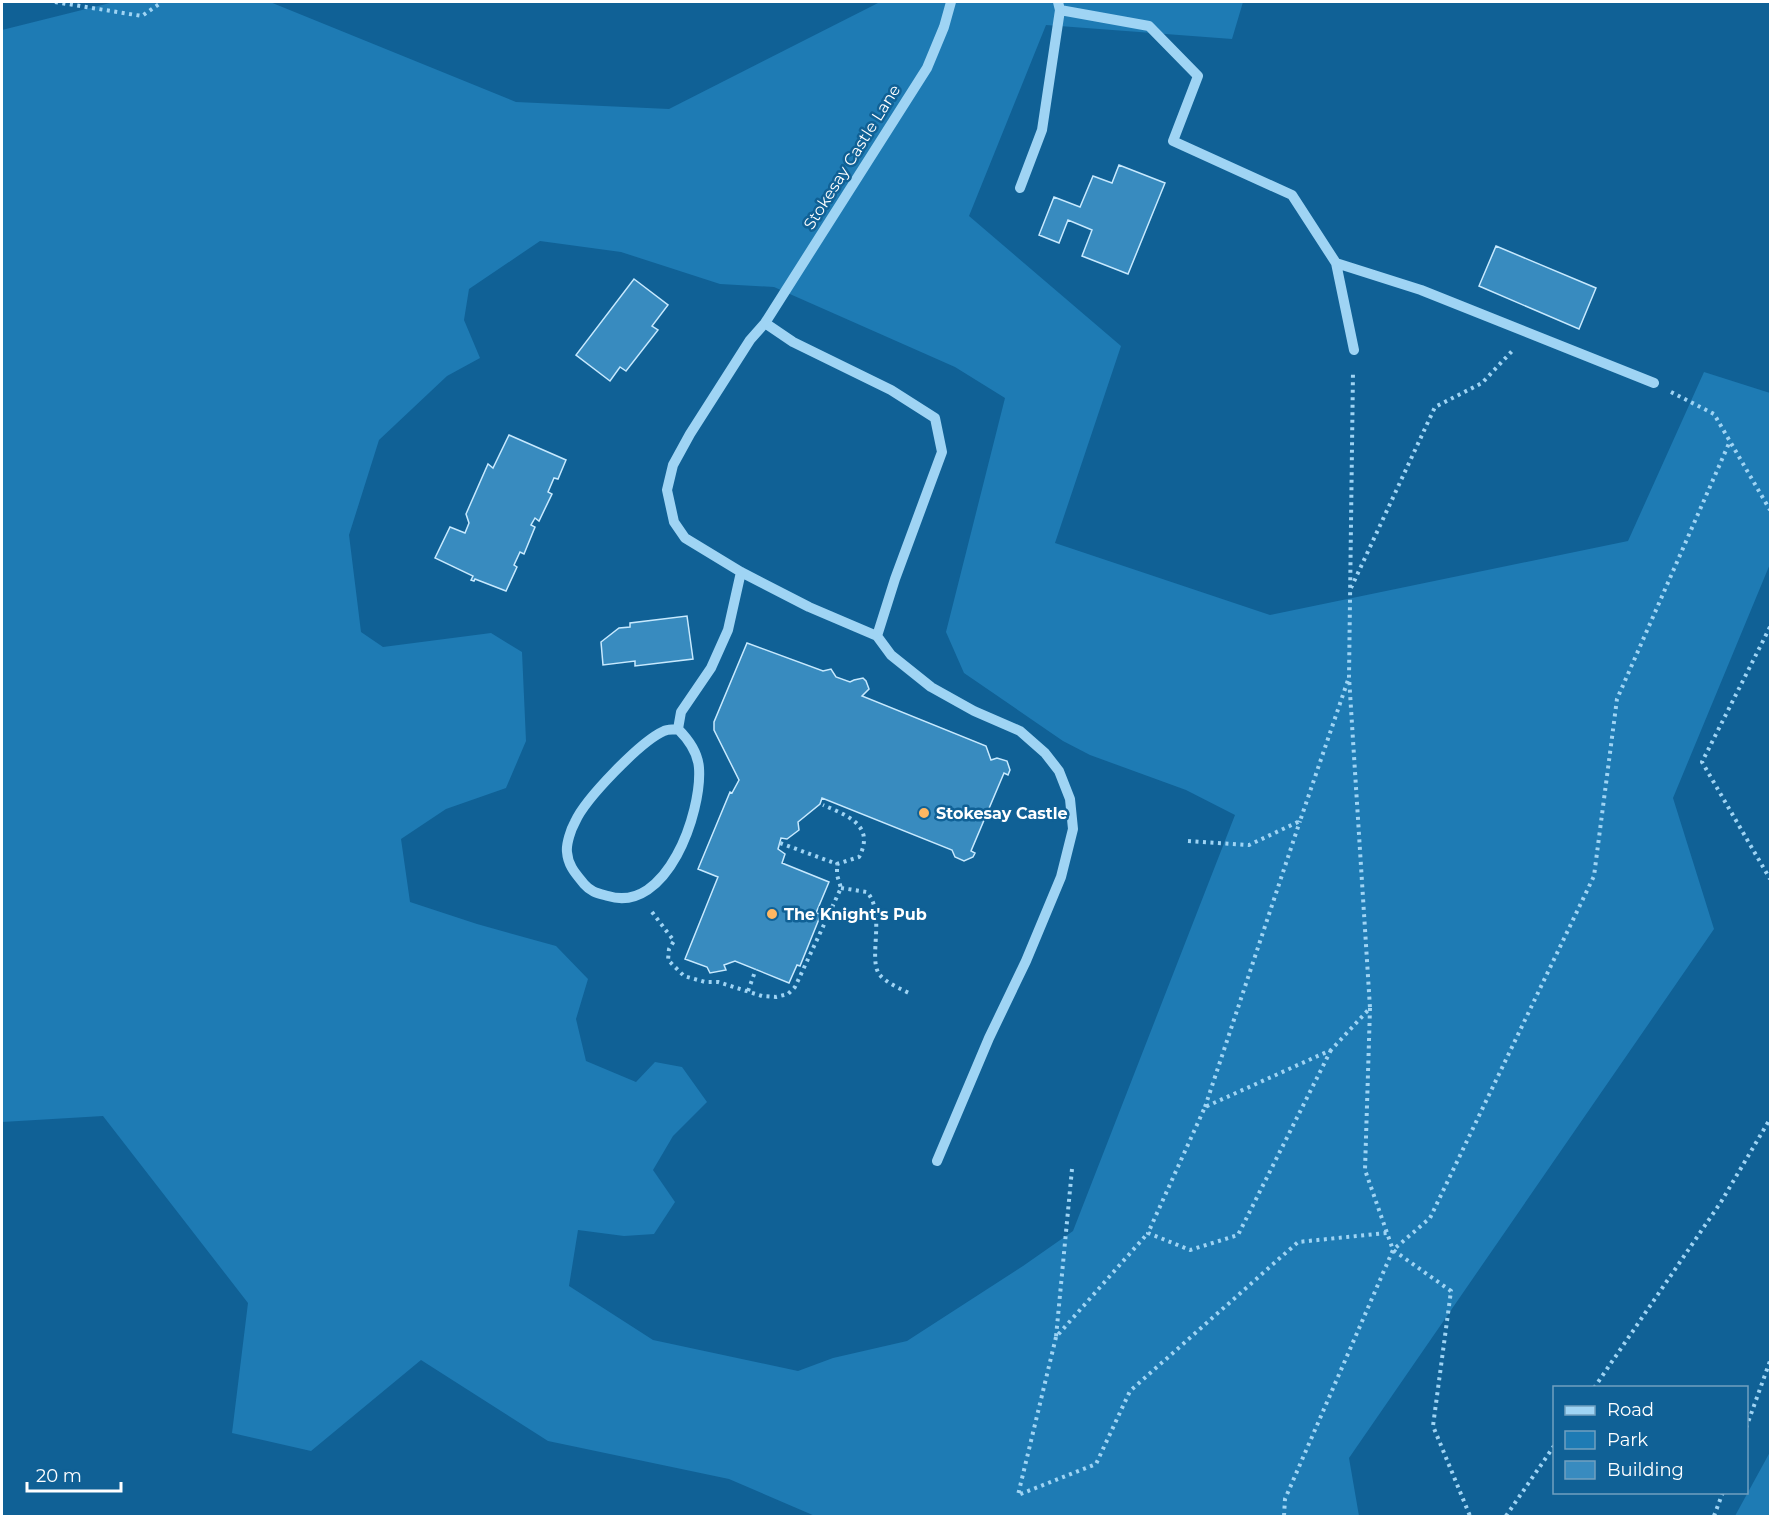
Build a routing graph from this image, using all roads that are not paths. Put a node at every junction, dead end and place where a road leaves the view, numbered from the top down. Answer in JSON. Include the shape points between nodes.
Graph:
{"nodes":[{"id":1,"x":951,"y":2,"type":"edge"},
{"id":2,"x":1059,"y":6,"type":"edge"},
{"id":3,"x":1020,"y":188,"type":"dead end"},
{"id":4,"x":1336,"y":263,"type":"junction"},
{"id":5,"x":765,"y":323,"type":"junction"},
{"id":6,"x":1354,"y":350,"type":"road end"},
{"id":7,"x":1654,"y":383,"type":"road end"},
{"id":8,"x":741,"y":572,"type":"junction"},
{"id":9,"x":877,"y":636,"type":"junction"},
{"id":10,"x":678,"y":729,"type":"junction"},
{"id":11,"x":938,"y":1161,"type":"dead end"}],
"edges":[{"from":1,"to":5,"type":"lane","name":"Stokesay Castle Lane","via":[[927,68]]},
{"from":2,"to":3,"type":"lane","via":[[1042,130]]},
{"from":2,"to":4,"type":"lane","via":[[1149,26],[1198,76],[1173,141],[1292,195]]},
{"from":4,"to":6,"type":"lane"},
{"from":4,"to":7,"type":"lane","via":[[1421,290]]},
{"from":5,"to":8,"type":"lane","name":"Stokesay Castle Lane","via":[[690,434],[673,465],[668,490],[674,522],[685,538]]},
{"from":5,"to":9,"type":"lane","via":[[793,342],[891,390],[934,418],[942,452]]},
{"from":8,"to":9,"type":"lane","name":"Stokesay Castle Lane"},
{"from":8,"to":10,"type":"lane","via":[[728,630],[711,668],[681,712]]},
{"from":9,"to":11,"type":"lane","via":[[891,655],[931,687],[1020,731],[1059,771],[1070,799],[1073,829],[1061,878]]},
{"from":10,"to":10,"type":"lane","via":[[665,730],[622,765],[588,801],[575,822],[567,851],[572,870],[591,891],[614,898],[638,895],[674,862],[688,833],[698,797],[699,766],[689,739]]}]}
